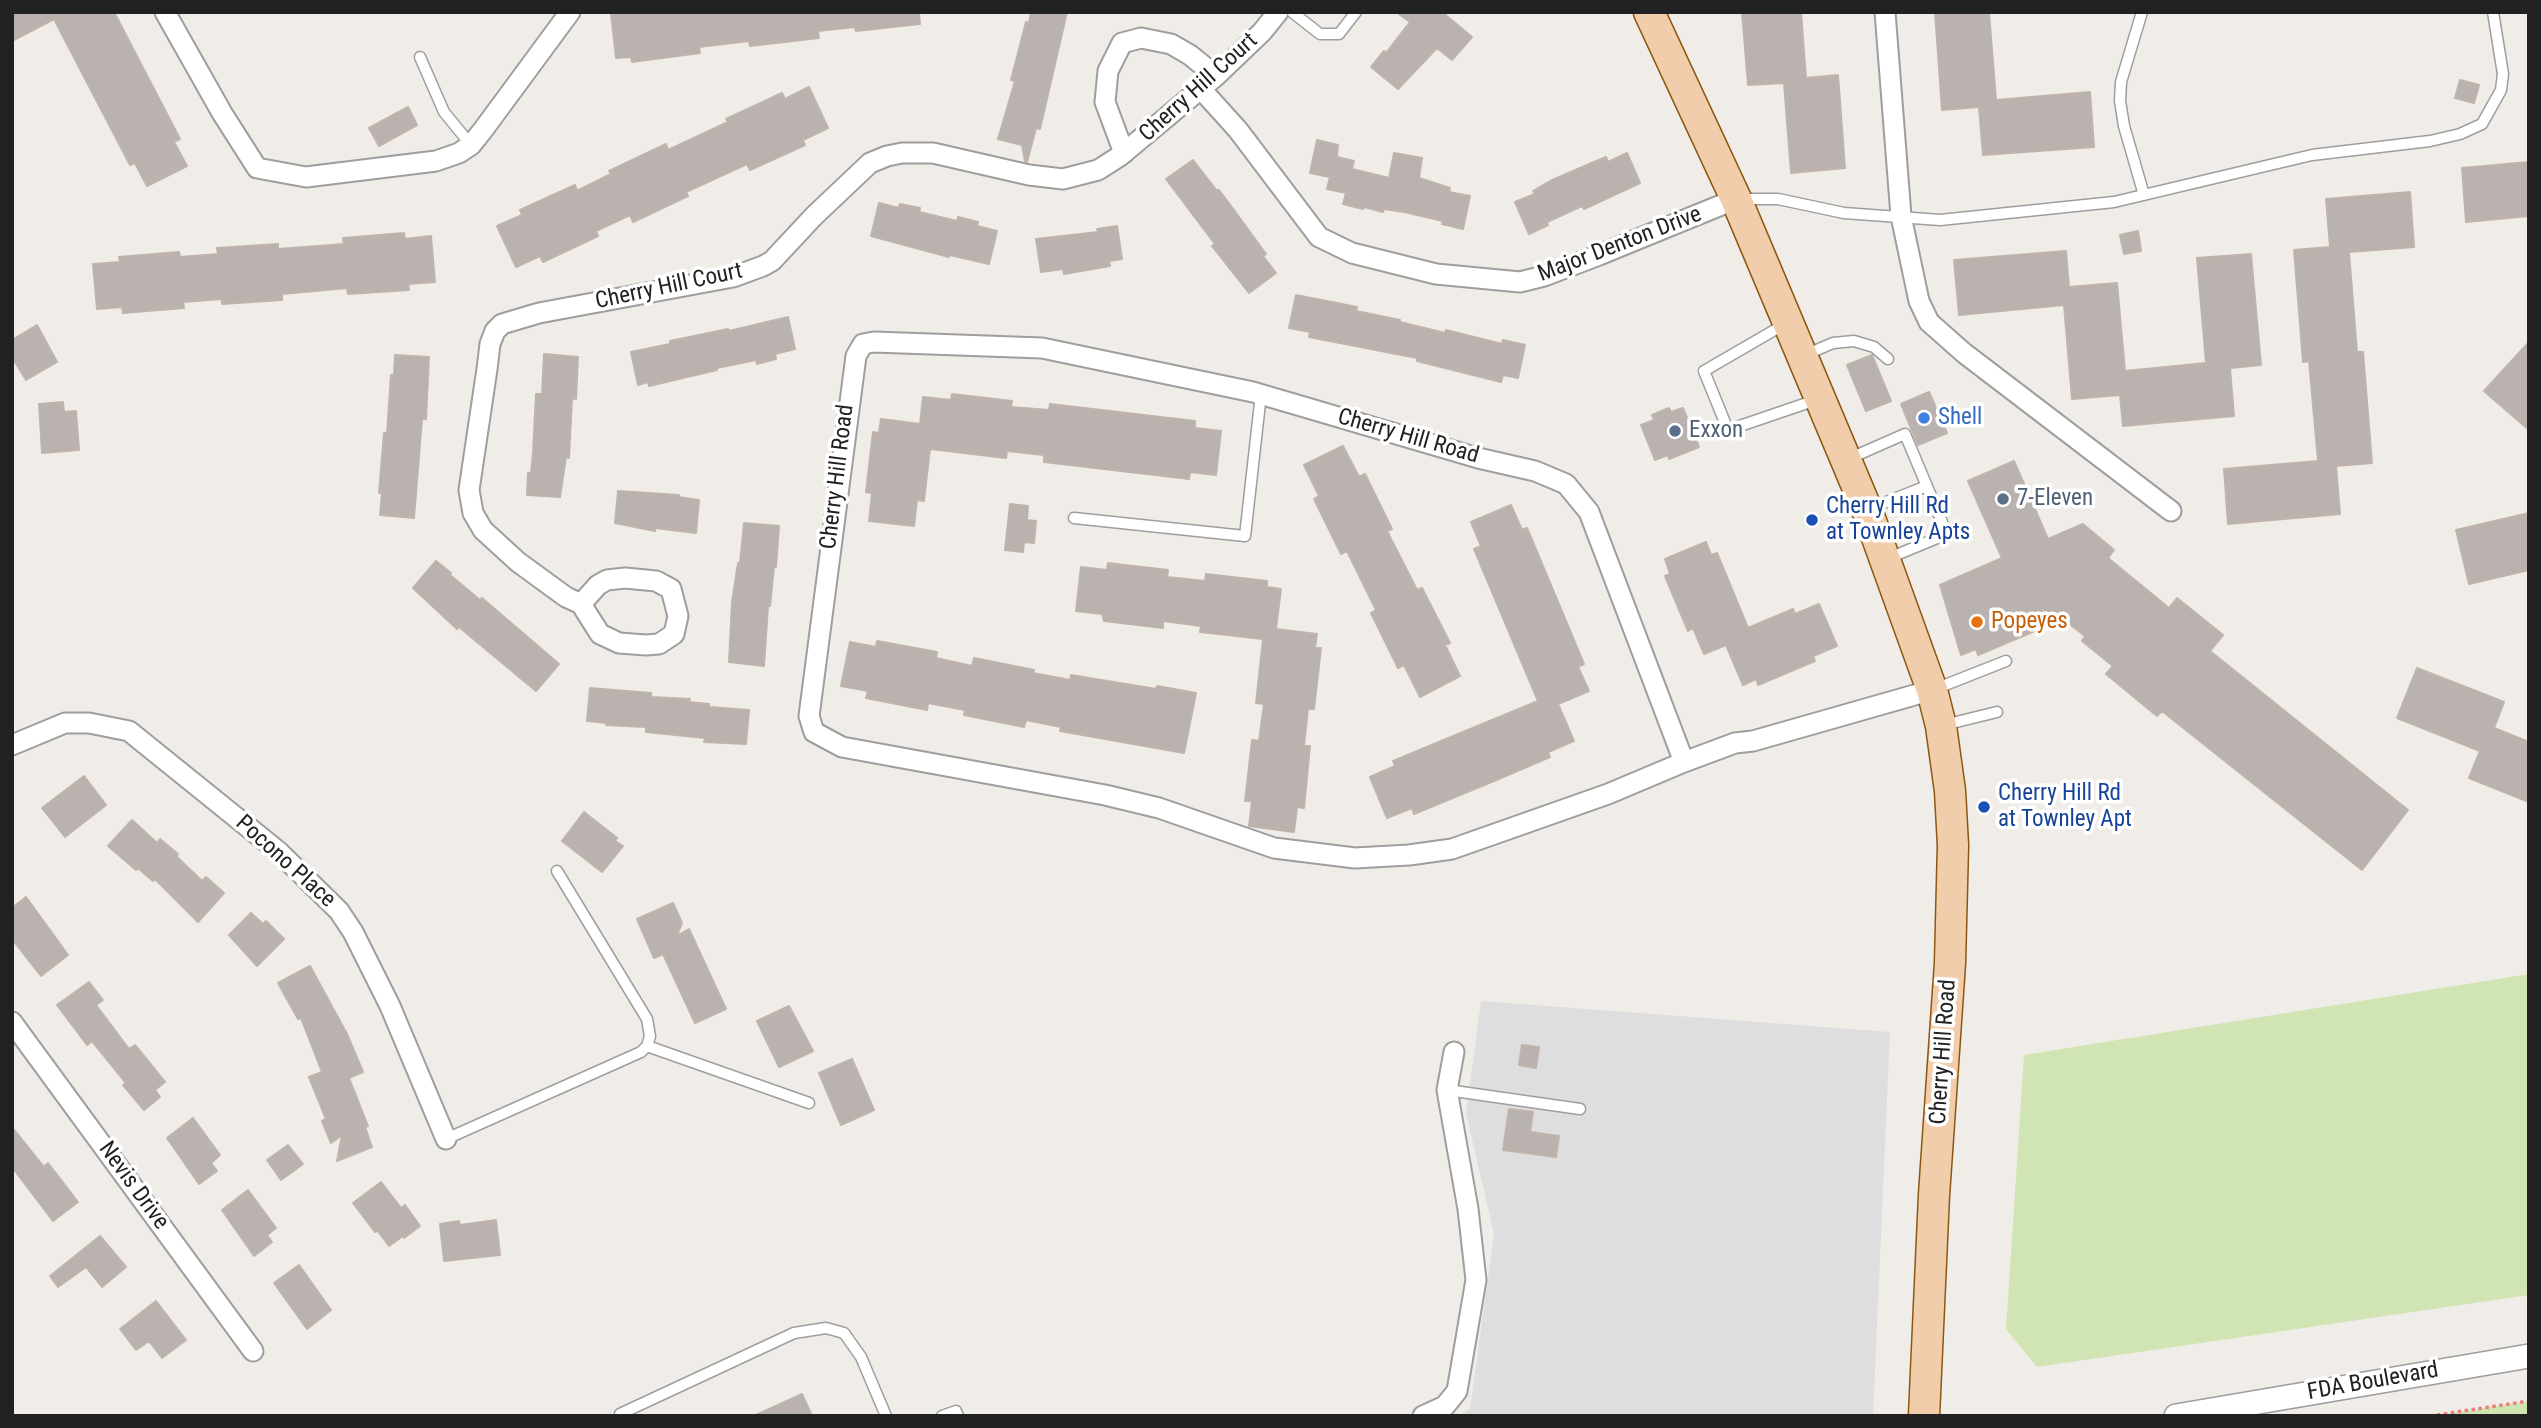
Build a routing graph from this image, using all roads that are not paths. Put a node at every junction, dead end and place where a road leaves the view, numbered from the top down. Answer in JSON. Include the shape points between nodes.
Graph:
{"nodes":[{"id":1,"x":165,"y":12,"type":"edge"},
{"id":2,"x":570,"y":12,"type":"edge"},
{"id":3,"x":1278,"y":12,"type":"edge"},
{"id":4,"x":1292,"y":12,"type":"edge"},
{"id":5,"x":1356,"y":12,"type":"edge"},
{"id":6,"x":1649,"y":12,"type":"edge"},
{"id":7,"x":1885,"y":12,"type":"edge"},
{"id":8,"x":2142,"y":12,"type":"edge"},
{"id":9,"x":2493,"y":12,"type":"edge"},
{"id":10,"x":420,"y":57,"type":"dead end"},
{"id":11,"x":1209,"y":83,"type":"junction"},
{"id":12,"x":471,"y":145,"type":"junction"},
{"id":13,"x":1124,"y":153,"type":"junction"},
{"id":14,"x":2144,"y":195,"type":"junction"},
{"id":15,"x":1736,"y":199,"type":"junction"},
{"id":16,"x":1901,"y":216,"type":"junction"},
{"id":17,"x":1788,"y":322,"type":"junction"},
{"id":18,"x":1802,"y":356,"type":"junction"},
{"id":19,"x":1888,"y":359,"type":"dead end"},
{"id":20,"x":1261,"y":394,"type":"junction"},
{"id":21,"x":1820,"y":398,"type":"junction"},
{"id":22,"x":1846,"y":460,"type":"junction"},
{"id":23,"x":1927,"y":486,"type":"junction"},
{"id":24,"x":1867,"y":510,"type":"junction"},
{"id":25,"x":2171,"y":511,"type":"dead end"},
{"id":26,"x":1073,"y":518,"type":"dead end"},
{"id":27,"x":1885,"y":559,"type":"junction"},
{"id":28,"x":581,"y":604,"type":"junction"},
{"id":29,"x":2007,"y":661,"type":"dead end"},
{"id":30,"x":1932,"y":690,"type":"junction"},
{"id":31,"x":1997,"y":712,"type":"dead end"},
{"id":32,"x":1941,"y":726,"type":"junction"},
{"id":33,"x":12,"y":745,"type":"edge"},
{"id":34,"x":1684,"y":762,"type":"junction"},
{"id":35,"x":556,"y":872,"type":"dead end"},
{"id":36,"x":12,"y":1022,"type":"edge"},
{"id":37,"x":647,"y":1046,"type":"junction"},
{"id":38,"x":1454,"y":1052,"type":"dead end"},
{"id":39,"x":1447,"y":1090,"type":"junction"},
{"id":40,"x":809,"y":1103,"type":"dead end"},
{"id":41,"x":1580,"y":1109,"type":"dead end"},
{"id":42,"x":446,"y":1139,"type":"joint"},
{"id":43,"x":253,"y":1350,"type":"dead end"},
{"id":44,"x":2529,"y":1356,"type":"edge"},
{"id":45,"x":620,"y":1414,"type":"dead end"},
{"id":46,"x":886,"y":1416,"type":"edge"},
{"id":47,"x":942,"y":1416,"type":"edge"},
{"id":48,"x":958,"y":1416,"type":"edge"},
{"id":49,"x":1423,"y":1416,"type":"edge"},
{"id":50,"x":1924,"y":1416,"type":"edge"},
{"id":51,"x":2176,"y":1416,"type":"edge"}],
"edges":[{"from":1,"to":12,"type":"street","via":[[257,168],[306,177],[436,161]]},
{"from":2,"to":12,"type":"street"},
{"from":3,"to":11,"type":"street","name":"Cherry Hill Court"},
{"from":4,"to":5,"type":"lane","via":[[1320,34],[1339,34]]},
{"from":6,"to":15,"type":"main road","name":"Cherry Hill Road"},
{"from":7,"to":16,"type":"street"},
{"from":8,"to":14,"type":"lane","via":[[2120,101]]},
{"from":9,"to":14,"type":"lane","via":[[2503,74],[2501,90],[2482,124],[2460,135],[2312,155]]},
{"from":10,"to":12,"type":"lane","via":[[444,112]]},
{"from":11,"to":13,"type":"street","name":"Cherry Hill Court"},
{"from":11,"to":13,"type":"street","name":"Major Denton Drive","via":[[1189,55],[1171,44],[1142,38],[1122,43],[1108,71],[1105,102]]},
{"from":11,"to":15,"type":"street","name":"Major Denton Drive","via":[[1238,130],[1319,237],[1352,253],[1436,274],[1520,282],[1544,276]]},
{"from":13,"to":28,"type":"street","name":"Cherry Hill Court","via":[[1098,170],[1063,178],[933,153],[887,156],[870,163],[763,266],[502,324],[490,344],[469,490],[473,513],[483,530],[518,562]]},
{"from":14,"to":16,"type":"lane","via":[[1940,220]]},
{"from":15,"to":16,"type":"lane","via":[[1778,199],[1844,213]]},
{"from":15,"to":17,"type":"main road","name":"Cherry Hill Road"},
{"from":16,"to":25,"type":"street","via":[[1919,301],[1929,322]]},
{"from":17,"to":18,"type":"main road","name":"Cherry Hill Road"},
{"from":17,"to":21,"type":"lane","via":[[1704,371],[1728,430]]},
{"from":18,"to":19,"type":"lane","via":[[1833,343],[1854,341],[1874,347]]},
{"from":18,"to":21,"type":"main road","name":"Cherry Hill Road"},
{"from":20,"to":26,"type":"lane","via":[[1245,536]]},
{"from":20,"to":34,"type":"street","name":"Cherry Hill Road","via":[[1535,471],[1566,484],[1589,512]]},
{"from":20,"to":34,"type":"street","name":"Cherry Hill Road","via":[[1041,348],[863,344],[852,372],[817,638],[809,716],[814,732],[842,747],[1159,808],[1273,848],[1355,858],[1452,849]]},
{"from":21,"to":22,"type":"main road","name":"Cherry Hill Road"},
{"from":22,"to":23,"type":"lane","via":[[1905,434]]},
{"from":22,"to":24,"type":"main road","name":"Cherry Hill Road"},
{"from":23,"to":24,"type":"lane"},
{"from":23,"to":27,"type":"lane","via":[[1947,534]]},
{"from":24,"to":27,"type":"main road","name":"Cherry Hill Road"},
{"from":27,"to":30,"type":"main road","name":"Cherry Hill Road"},
{"from":28,"to":28,"type":"street","name":"Cherry Hill Court","via":[[600,634],[619,643],[659,644],[678,626],[671,589],[656,580],[607,580]]},
{"from":29,"to":30,"type":"lane"},
{"from":30,"to":32,"type":"main road","name":"Cherry Hill Road"},
{"from":30,"to":34,"type":"street","name":"Cherry Hill Road","via":[[1735,743]]},
{"from":31,"to":32,"type":"lane"},
{"from":32,"to":50,"type":"main road","name":"Cherry Hill Road","via":[[1953,845]]},
{"from":33,"to":42,"type":"street","name":"Pocono Place","via":[[65,723],[129,731],[279,852],[339,911],[353,932]]},
{"from":35,"to":37,"type":"lane","via":[[647,1019]]},
{"from":36,"to":43,"type":"street","name":"Nevis Drive"},
{"from":37,"to":40,"type":"lane"},
{"from":37,"to":42,"type":"lane"},
{"from":38,"to":39,"type":"street"},
{"from":39,"to":41,"type":"lane"},
{"from":39,"to":49,"type":"street","via":[[1476,1280],[1457,1391],[1445,1406]]},
{"from":44,"to":51,"type":"street","name":"FDA Boulevard"},
{"from":45,"to":46,"type":"lane","via":[[794,1333],[826,1328],[844,1333],[861,1357]]},
{"from":47,"to":48,"type":"lane","via":[[956,1411]]}]}
